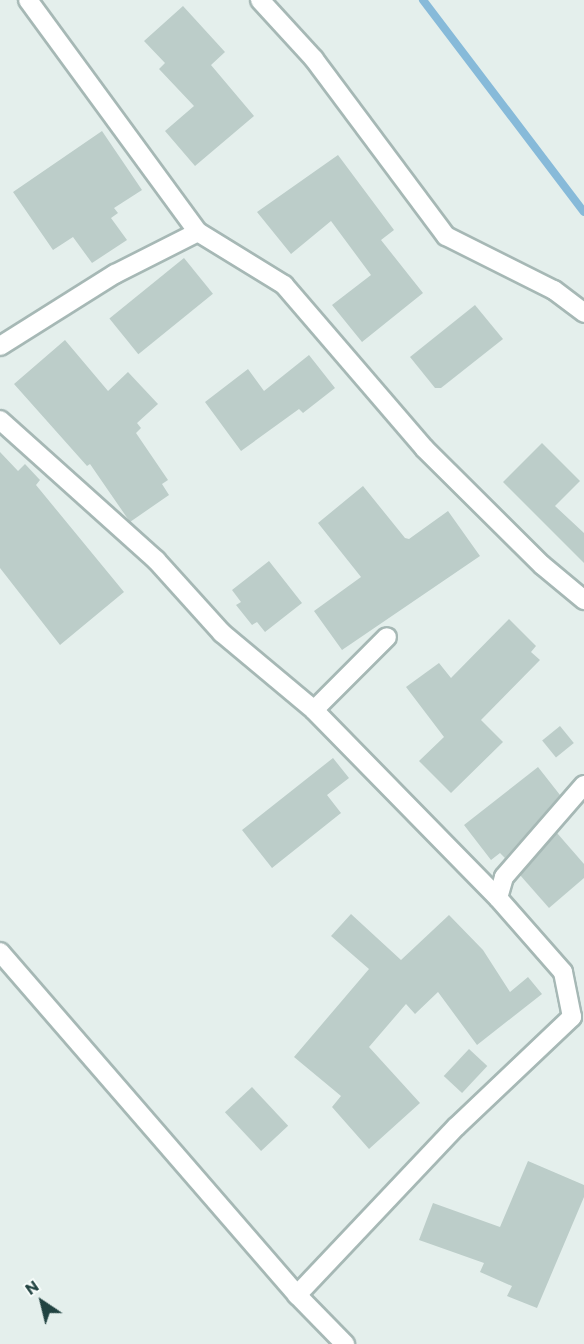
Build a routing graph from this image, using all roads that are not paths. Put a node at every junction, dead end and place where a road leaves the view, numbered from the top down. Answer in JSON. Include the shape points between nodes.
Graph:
{"nodes":[{"id":1,"x":28,"y":0,"type":"edge"},
{"id":2,"x":260,"y":0,"type":"edge"},
{"id":3,"x":198,"y":232,"type":"junction"},
{"id":4,"x":584,"y":313,"type":"edge"},
{"id":5,"x":0,"y":346,"type":"edge"},
{"id":6,"x":0,"y":420,"type":"edge"},
{"id":7,"x":584,"y":600,"type":"edge"},
{"id":8,"x":387,"y":638,"type":"dead end"},
{"id":9,"x":314,"y":710,"type":"junction"},
{"id":10,"x":584,"y":785,"type":"edge"},
{"id":11,"x":498,"y":898,"type":"junction"},
{"id":12,"x":0,"y":952,"type":"edge"},
{"id":13,"x":297,"y":1295,"type":"junction"},
{"id":14,"x":345,"y":1344,"type":"edge"}],
"edges":[{"from":1,"to":3,"type":"street"},
{"from":2,"to":4,"type":"street","via":[[314,59],[446,236],[554,290]]},
{"from":3,"to":5,"type":"street","via":[[115,273]]},
{"from":3,"to":7,"type":"street","via":[[284,285],[424,448],[542,566]]},
{"from":6,"to":9,"type":"street","via":[[156,560],[222,633]]},
{"from":8,"to":9,"type":"street"},
{"from":9,"to":11,"type":"street"},
{"from":10,"to":11,"type":"street","via":[[504,877]]},
{"from":11,"to":13,"type":"street","via":[[563,972],[572,1017],[456,1127]]},
{"from":12,"to":13,"type":"street"},
{"from":13,"to":14,"type":"street"}]}
